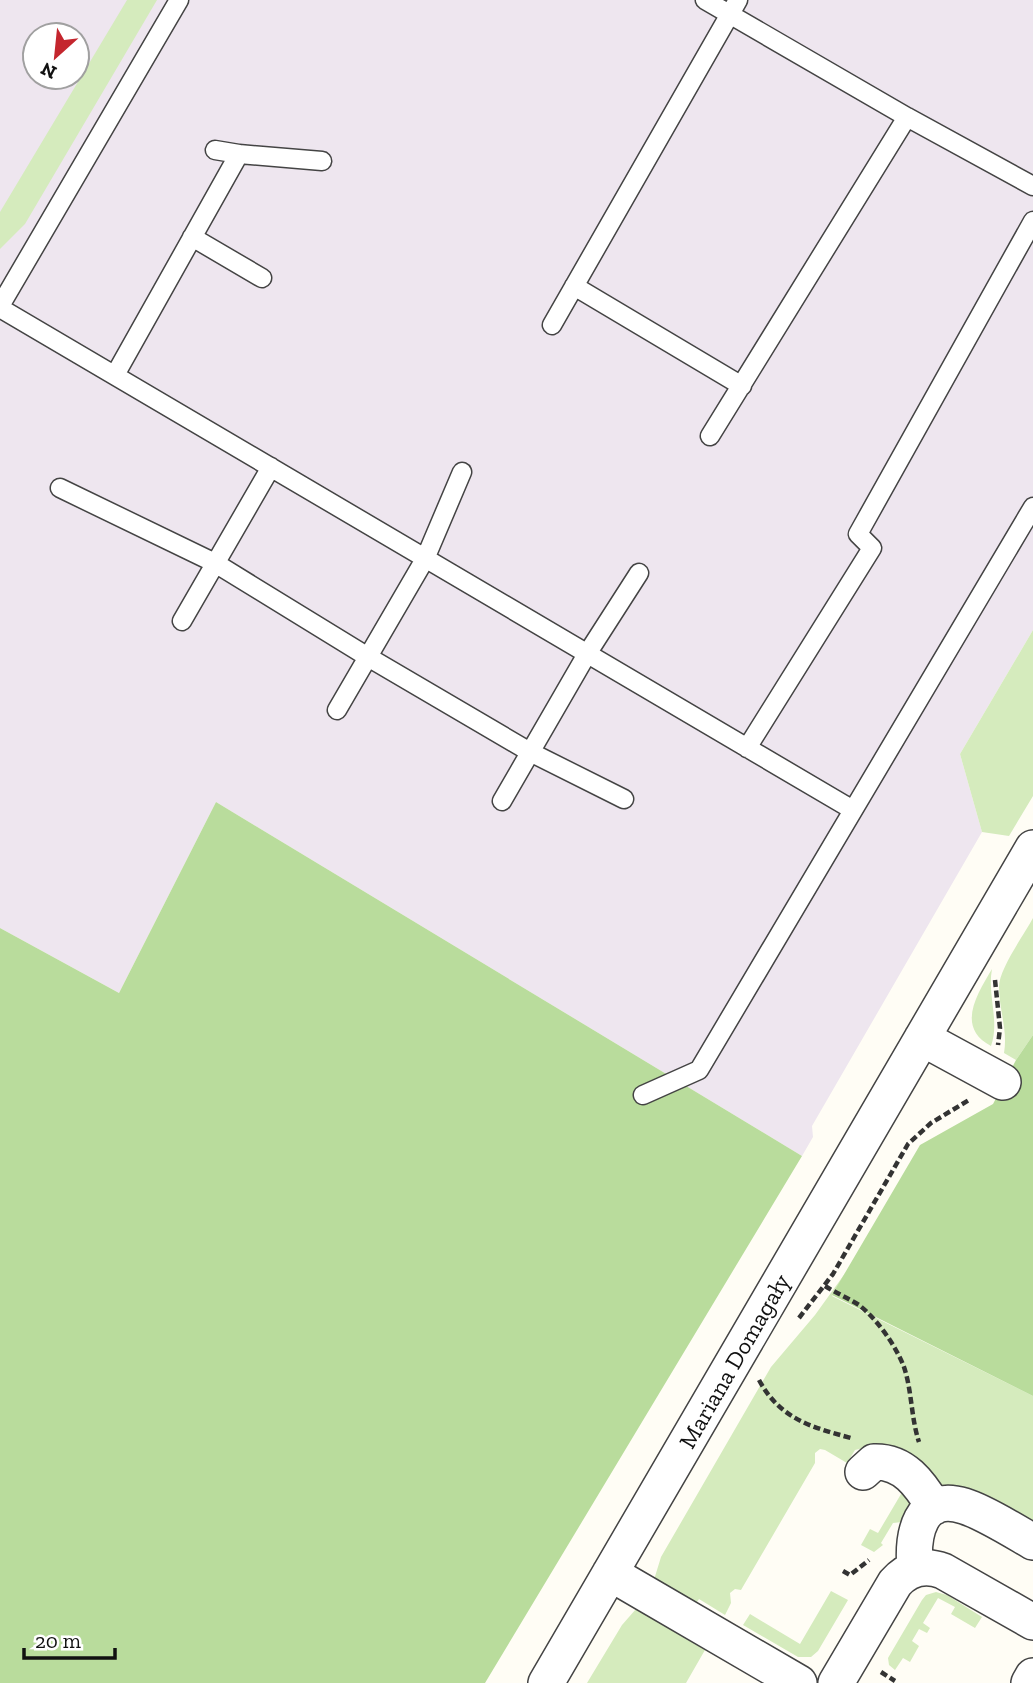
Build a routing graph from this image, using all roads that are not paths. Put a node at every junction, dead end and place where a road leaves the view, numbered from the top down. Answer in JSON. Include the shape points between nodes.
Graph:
{"nodes":[{"id":1,"x":179,"y":0,"type":"edge"},
{"id":2,"x":705,"y":0,"type":"edge"},
{"id":3,"x":733,"y":7,"type":"edge"},
{"id":4,"x":907,"y":117,"type":"junction"},
{"id":5,"x":215,"y":150,"type":"dead end"},
{"id":6,"x":239,"y":154,"type":"junction"},
{"id":7,"x":322,"y":161,"type":"dead end"},
{"id":8,"x":1033,"y":186,"type":"edge"},
{"id":9,"x":1033,"y":221,"type":"edge"},
{"id":10,"x":192,"y":237,"type":"junction"},
{"id":11,"x":262,"y":278,"type":"dead end"},
{"id":12,"x":574,"y":286,"type":"junction"},
{"id":13,"x":0,"y":307,"type":"edge"},
{"id":14,"x":552,"y":325,"type":"dead end"},
{"id":15,"x":115,"y":376,"type":"junction"},
{"id":16,"x":742,"y":386,"type":"junction"},
{"id":17,"x":710,"y":436,"type":"dead end"},
{"id":18,"x":271,"y":467,"type":"junction"},
{"id":19,"x":462,"y":472,"type":"dead end"},
{"id":20,"x":60,"y":488,"type":"dead end"},
{"id":21,"x":1033,"y":507,"type":"edge"},
{"id":22,"x":425,"y":558,"type":"junction"},
{"id":23,"x":215,"y":563,"type":"junction"},
{"id":24,"x":639,"y":573,"type":"dead end"},
{"id":25,"x":182,"y":621,"type":"dead end"},
{"id":26,"x":587,"y":654,"type":"junction"},
{"id":27,"x":368,"y":657,"type":"junction"},
{"id":28,"x":337,"y":710,"type":"dead end"},
{"id":29,"x":747,"y":748,"type":"junction"},
{"id":30,"x":530,"y":752,"type":"junction"},
{"id":31,"x":624,"y":799,"type":"dead end"},
{"id":32,"x":502,"y":801,"type":"dead end"},
{"id":33,"x":853,"y":810,"type":"junction"},
{"id":34,"x":1033,"y":848,"type":"edge"},
{"id":35,"x":922,"y":1038,"type":"junction"},
{"id":36,"x":997,"y":1067,"type":"road end"},
{"id":37,"x":643,"y":1095,"type":"dead end"},
{"id":38,"x":860,"y":1455,"type":"road end"},
{"id":39,"x":934,"y":1507,"type":"junction"},
{"id":40,"x":1033,"y":1542,"type":"edge"},
{"id":41,"x":915,"y":1569,"type":"junction"},
{"id":42,"x":610,"y":1573,"type":"junction"},
{"id":43,"x":1033,"y":1622,"type":"edge"},
{"id":44,"x":1033,"y":1676,"type":"edge"},
{"id":45,"x":546,"y":1683,"type":"edge"},
{"id":46,"x":799,"y":1683,"type":"edge"},
{"id":47,"x":836,"y":1683,"type":"edge"},
{"id":48,"x":1029,"y":1683,"type":"edge"}],
"edges":[{"from":1,"to":13,"type":"lane"},
{"from":2,"to":3,"type":"lane"},
{"from":3,"to":4,"type":"lane"},
{"from":3,"to":12,"type":"lane"},
{"from":4,"to":8,"type":"lane"},
{"from":4,"to":16,"type":"lane"},
{"from":5,"to":6,"type":"lane"},
{"from":6,"to":7,"type":"lane"},
{"from":6,"to":10,"type":"lane"},
{"from":9,"to":29,"type":"lane","via":[[858,534],[872,548]]},
{"from":10,"to":11,"type":"lane"},
{"from":10,"to":15,"type":"lane"},
{"from":12,"to":14,"type":"lane"},
{"from":12,"to":16,"type":"lane"},
{"from":13,"to":15,"type":"lane"},
{"from":15,"to":18,"type":"lane"},
{"from":16,"to":17,"type":"lane"},
{"from":18,"to":22,"type":"lane"},
{"from":18,"to":23,"type":"lane"},
{"from":19,"to":22,"type":"lane"},
{"from":20,"to":23,"type":"lane"},
{"from":21,"to":33,"type":"lane"},
{"from":22,"to":26,"type":"lane"},
{"from":22,"to":27,"type":"lane"},
{"from":23,"to":25,"type":"lane"},
{"from":23,"to":27,"type":"lane"},
{"from":24,"to":26,"type":"lane"},
{"from":26,"to":29,"type":"lane"},
{"from":26,"to":30,"type":"lane"},
{"from":27,"to":28,"type":"lane"},
{"from":27,"to":30,"type":"lane"},
{"from":29,"to":33,"type":"lane"},
{"from":30,"to":31,"type":"lane"},
{"from":30,"to":32,"type":"lane"},
{"from":33,"to":37,"type":"lane","via":[[699,1070]]},
{"from":34,"to":35,"type":"street","name":"Mariana Domagały"},
{"from":35,"to":36,"type":"street"},
{"from":35,"to":42,"type":"street","name":"Mariana Domagały"},
{"from":38,"to":39,"type":"street","via":[[890,1464],[918,1481]]},
{"from":39,"to":40,"type":"street","via":[[965,1506]]},
{"from":39,"to":41,"type":"street","via":[[916,1528],[912,1545]]},
{"from":41,"to":43,"type":"street","via":[[943,1571]]},
{"from":41,"to":47,"type":"street","via":[[895,1583]]},
{"from":42,"to":45,"type":"street","name":"Mariana Domagały"},
{"from":42,"to":46,"type":"street"},
{"from":44,"to":48,"type":"street"}]}
